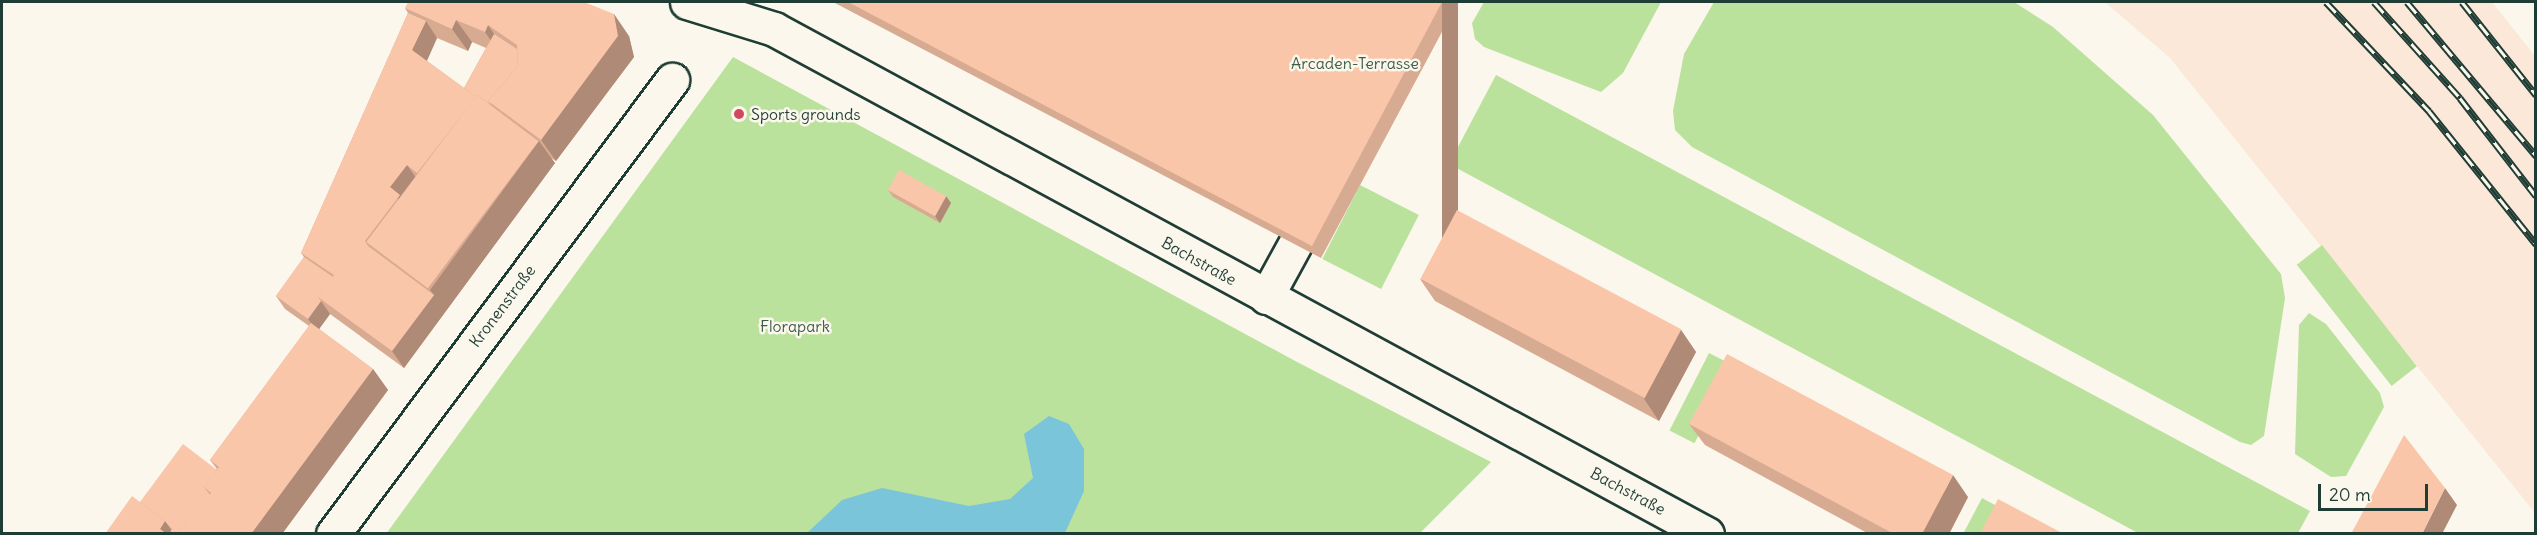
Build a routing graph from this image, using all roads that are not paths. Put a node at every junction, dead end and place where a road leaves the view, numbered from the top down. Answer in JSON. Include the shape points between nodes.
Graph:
{"nodes":[{"id":1,"x":703,"y":4,"type":"edge"},
{"id":2,"x":760,"y":11,"type":"edge"},
{"id":3,"x":672,"y":81,"type":"dead end"},
{"id":4,"x":1295,"y":244,"type":"edge"},
{"id":5,"x":1266,"y":297,"type":"junction"},
{"id":6,"x":333,"y":534,"type":"edge"},
{"id":7,"x":1707,"y":534,"type":"edge"}],
"edges":[{"from":1,"to":2,"type":"street","name":"Bachstraße"},
{"from":2,"to":5,"type":"street","name":"Bachstraße"},
{"from":3,"to":6,"type":"street","name":"Kronenstraße"},
{"from":4,"to":5,"type":"street"},
{"from":5,"to":7,"type":"street","name":"Bachstraße"}]}
